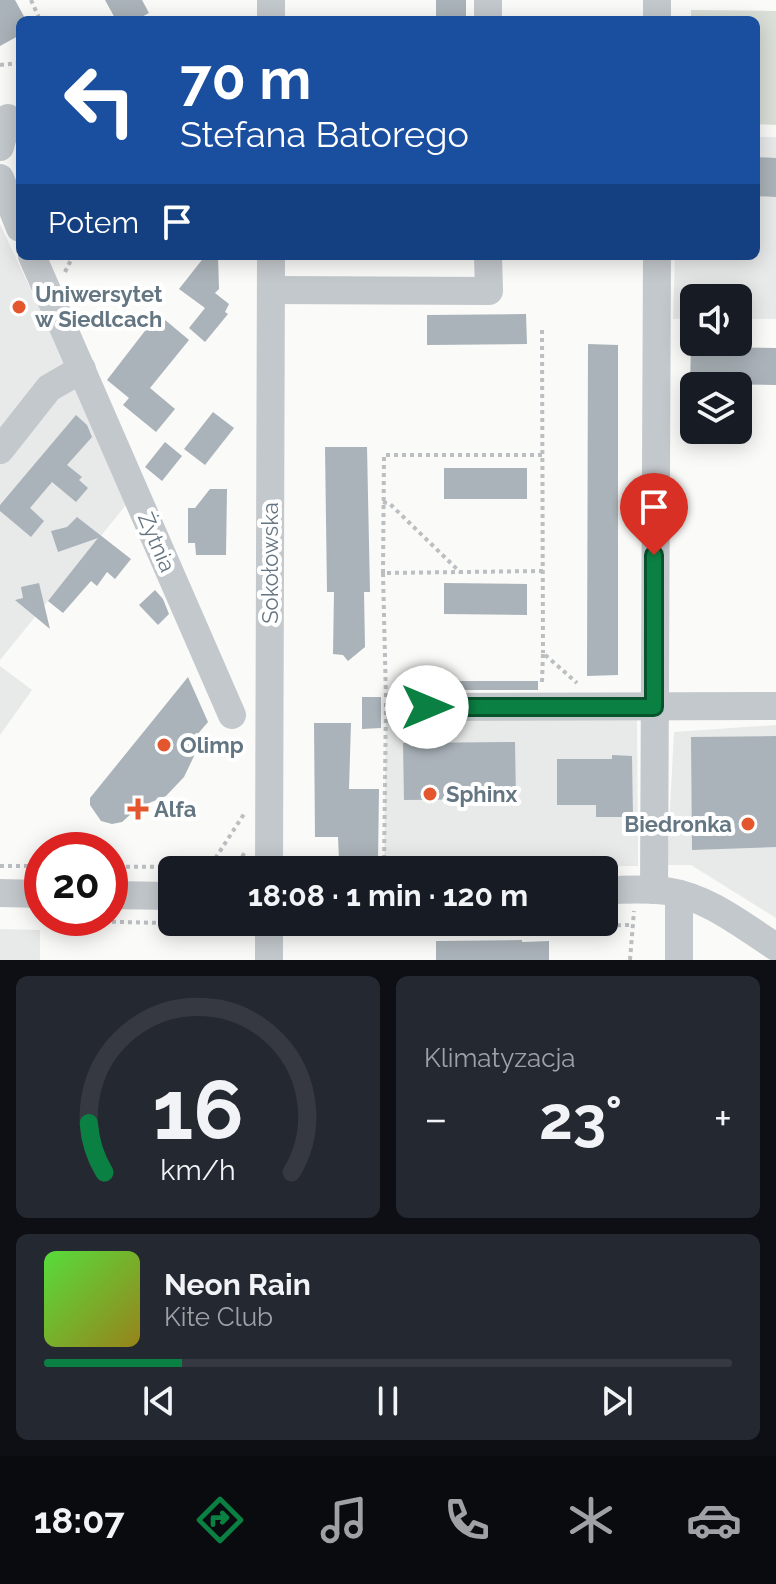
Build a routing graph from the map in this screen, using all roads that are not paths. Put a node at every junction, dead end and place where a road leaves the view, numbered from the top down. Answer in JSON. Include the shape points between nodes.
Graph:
{"nodes":[{"id":1,"x":9,"y":117,"type":"edge"},
{"id":2,"x":0,"y":147,"type":"edge"},
{"id":3,"x":0,"y":178,"type":"edge"},
{"id":4,"x":16,"y":218,"type":"edge"},
{"id":5,"x":34,"y":260,"type":"edge"},
{"id":6,"x":271,"y":260,"type":"edge"},
{"id":7,"x":488,"y":260,"type":"edge"},
{"id":8,"x":657,"y":260,"type":"edge"},
{"id":9,"x":271,"y":290,"type":"junction"},
{"id":10,"x":82,"y":369,"type":"junction"},
{"id":11,"x":0,"y":450,"type":"edge"},
{"id":12,"x":776,"y":706,"type":"edge"},
{"id":13,"x":427,"y":707,"type":"road end"},
{"id":14,"x":654,"y":707,"type":"junction"},
{"id":15,"x":232,"y":715,"type":"dead end"},
{"id":16,"x":269,"y":856,"type":"edge"},
{"id":17,"x":618,"y":892,"type":"edge"},
{"id":18,"x":0,"y":893,"type":"edge"},
{"id":19,"x":24,"y":894,"type":"edge"},
{"id":20,"x":128,"y":895,"type":"edge"},
{"id":21,"x":158,"y":896,"type":"edge"},
{"id":22,"x":656,"y":897,"type":"junction"},
{"id":23,"x":269,"y":936,"type":"edge"},
{"id":24,"x":776,"y":947,"type":"edge"},
{"id":25,"x":269,"y":960,"type":"edge"},
{"id":26,"x":679,"y":960,"type":"edge"}],
"edges":[{"from":1,"to":2,"type":"street"},
{"from":3,"to":4,"type":"street"},
{"from":5,"to":10,"type":"street","name":"Żytnia"},
{"from":6,"to":9,"type":"street","name":"Sokołowska"},
{"from":7,"to":9,"type":"street","via":[[489,291]]},
{"from":8,"to":14,"type":"street"},
{"from":9,"to":16,"type":"street","name":"Sokołowska"},
{"from":10,"to":11,"type":"street","via":[[49,388]]},
{"from":10,"to":15,"type":"street","name":"Żytnia"},
{"from":12,"to":14,"type":"street"},
{"from":13,"to":14,"type":"street"},
{"from":14,"to":22,"type":"street"},
{"from":17,"to":22,"type":"street"},
{"from":18,"to":19,"type":"street"},
{"from":20,"to":21,"type":"street"},
{"from":22,"to":24,"type":"street","via":[[703,901]]},
{"from":22,"to":26,"type":"street"},
{"from":23,"to":25,"type":"street"}]}
